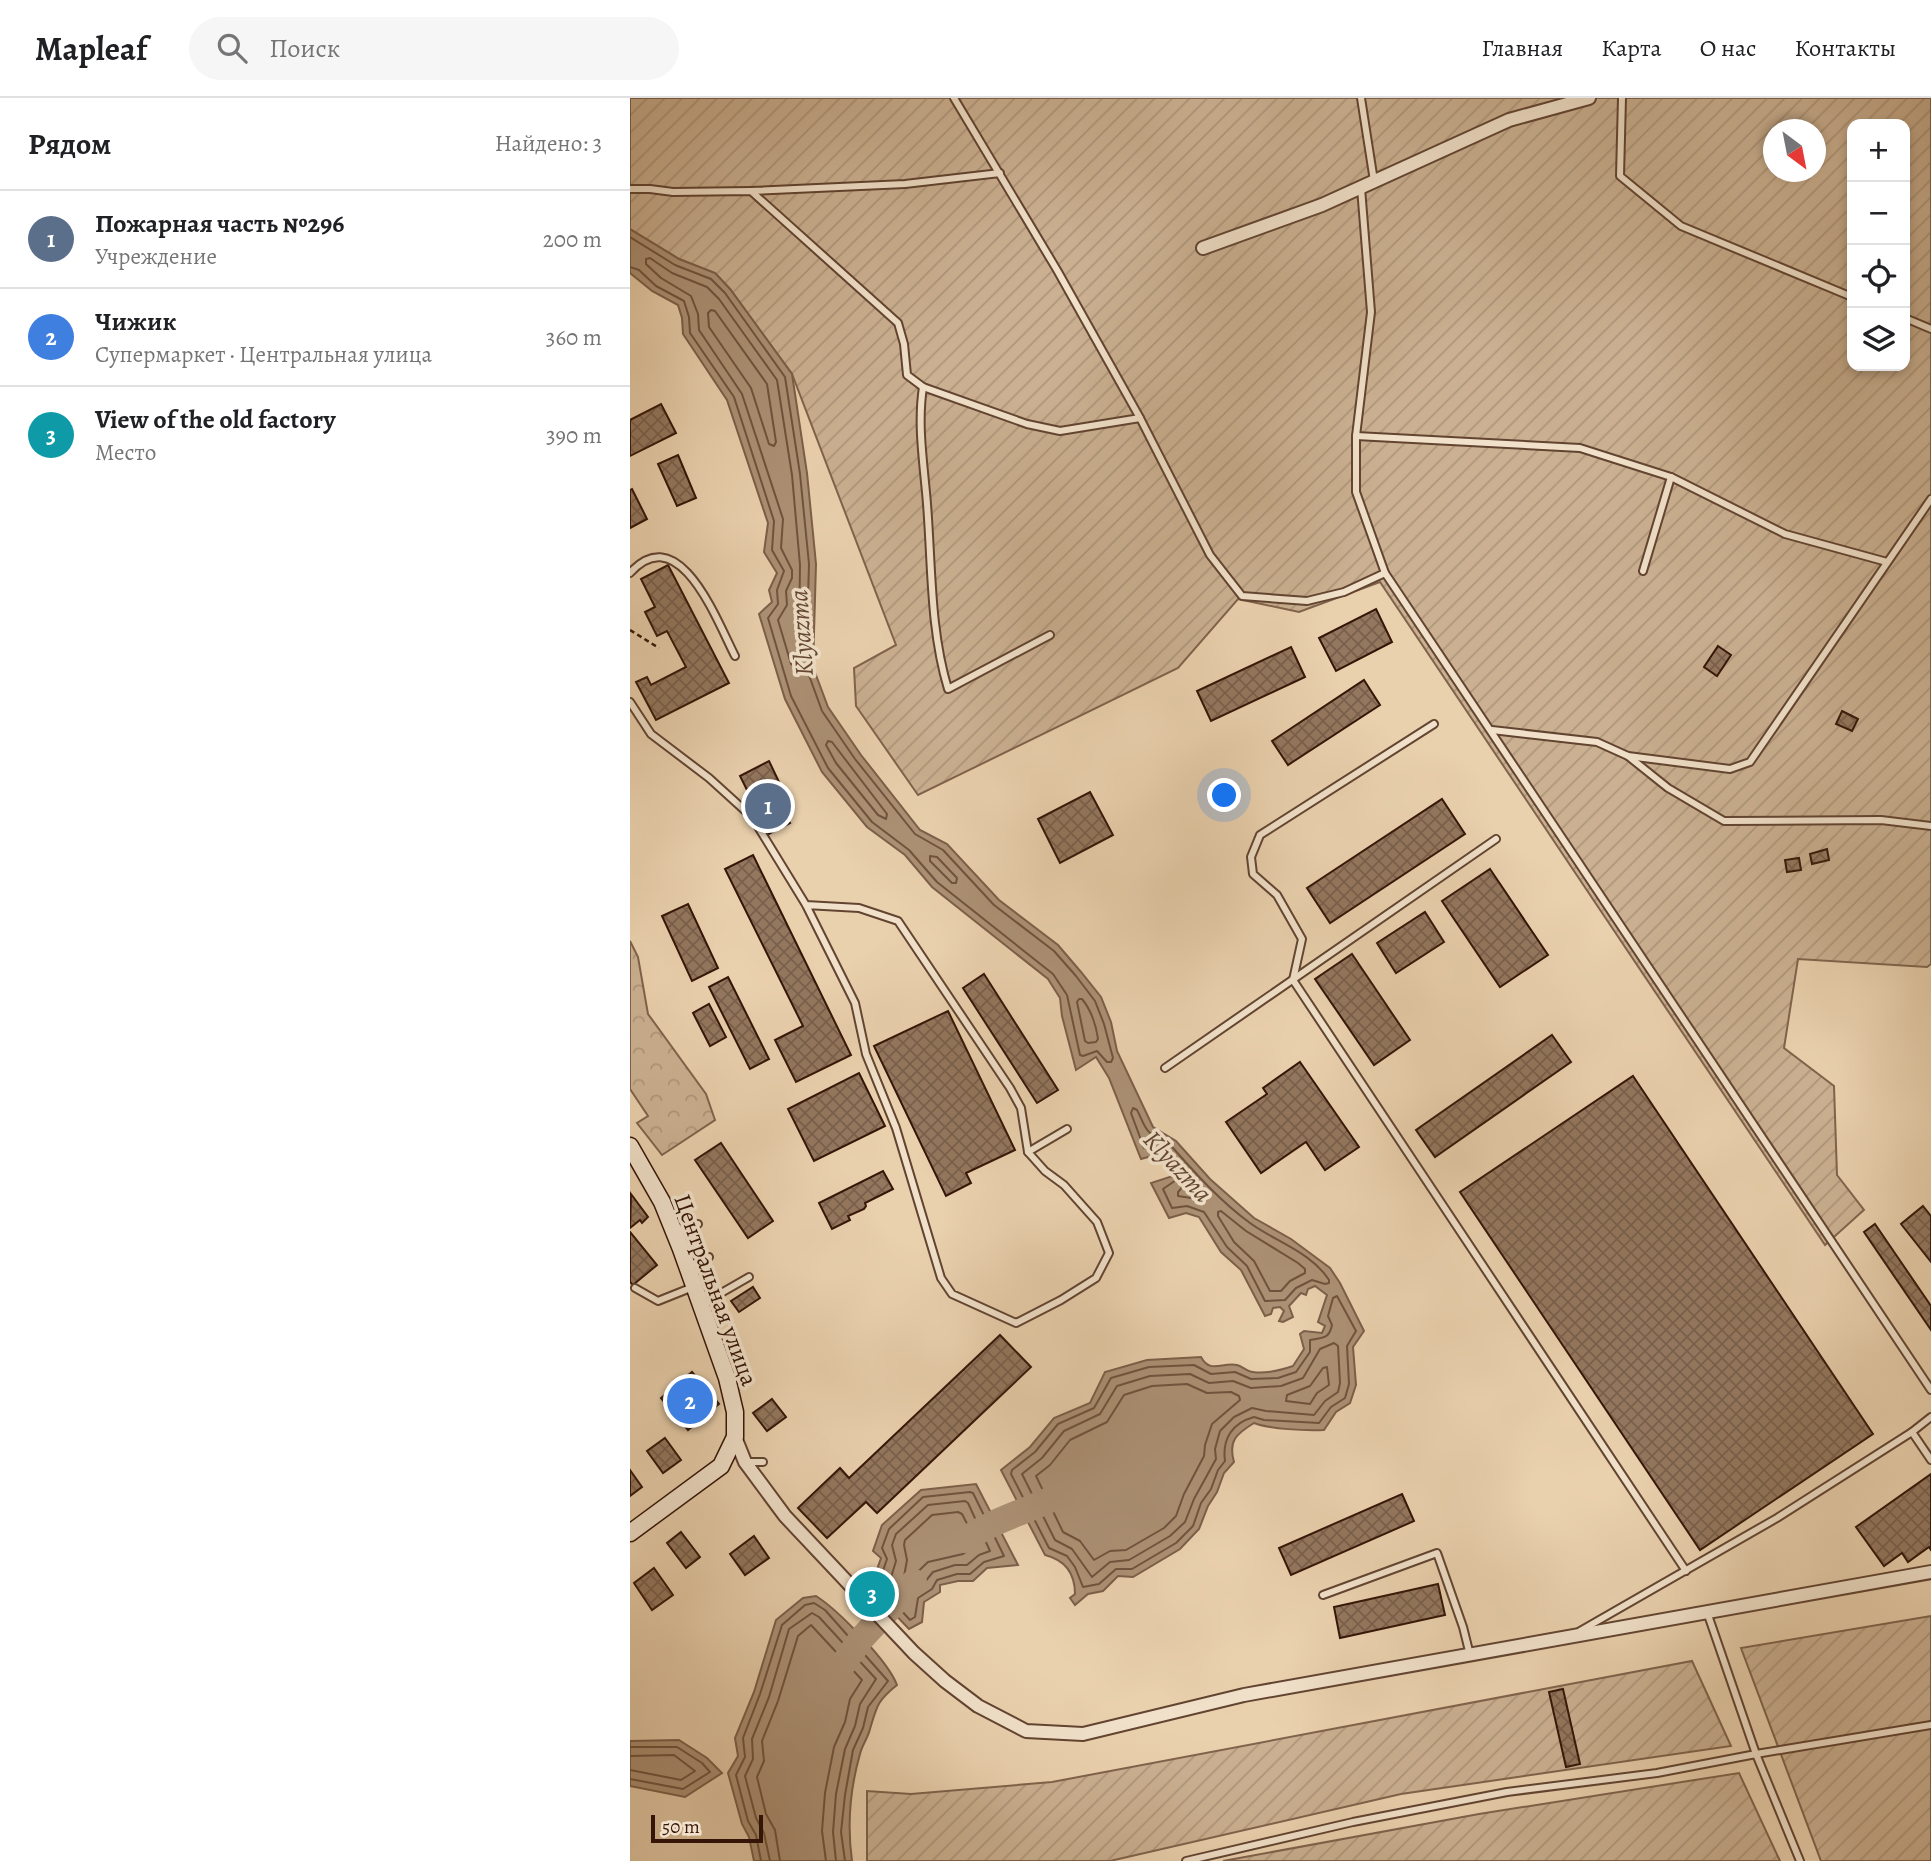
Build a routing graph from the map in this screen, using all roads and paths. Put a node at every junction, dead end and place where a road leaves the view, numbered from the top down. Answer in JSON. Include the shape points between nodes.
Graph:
{"nodes":[{"id":1,"x":954,"y":98,"type":"edge"},
{"id":2,"x":1361,"y":98,"type":"edge"},
{"id":3,"x":1590,"y":98,"type":"edge"},
{"id":4,"x":1622,"y":98,"type":"edge"},
{"id":5,"x":1000,"y":173,"type":"junction"},
{"id":6,"x":1375,"y":183,"type":"junction"},
{"id":7,"x":1361,"y":188,"type":"junction"},
{"id":8,"x":630,"y":189,"type":"edge"},
{"id":9,"x":751,"y":191,"type":"junction"},
{"id":10,"x":1203,"y":248,"type":"dead end"},
{"id":11,"x":1847,"y":295,"type":"edge"},
{"id":12,"x":1910,"y":320,"type":"edge"},
{"id":13,"x":1931,"y":329,"type":"edge"},
{"id":14,"x":923,"y":387,"type":"junction"},
{"id":15,"x":1140,"y":418,"type":"junction"},
{"id":16,"x":1356,"y":436,"type":"junction"},
{"id":17,"x":1671,"y":477,"type":"junction"},
{"id":18,"x":1931,"y":499,"type":"edge"},
{"id":19,"x":1887,"y":562,"type":"junction"},
{"id":20,"x":1643,"y":571,"type":"dead end"},
{"id":21,"x":630,"y":573,"type":"edge"},
{"id":22,"x":1385,"y":573,"type":"junction"},
{"id":23,"x":630,"y":630,"type":"edge"},
{"id":24,"x":1050,"y":635,"type":"dead end"},
{"id":25,"x":659,"y":648,"type":"dead end"},
{"id":26,"x":735,"y":656,"type":"dead end"},
{"id":27,"x":630,"y":702,"type":"edge"},
{"id":28,"x":1434,"y":724,"type":"dead end"},
{"id":29,"x":1492,"y":730,"type":"junction"},
{"id":30,"x":1628,"y":756,"type":"junction"},
{"id":31,"x":1931,"y":826,"type":"edge"},
{"id":32,"x":1496,"y":839,"type":"dead end"},
{"id":33,"x":806,"y":905,"type":"junction"},
{"id":34,"x":1293,"y":980,"type":"junction"},
{"id":35,"x":1165,"y":1068,"type":"dead end"},
{"id":36,"x":1068,"y":1129,"type":"dead end"},
{"id":37,"x":630,"y":1146,"type":"edge"},
{"id":38,"x":1028,"y":1152,"type":"junction"},
{"id":39,"x":698,"y":1224,"type":"dead end"},
{"id":40,"x":675,"y":1233,"type":"junction"},
{"id":41,"x":709,"y":1257,"type":"dead end"},
{"id":42,"x":687,"y":1267,"type":"junction"},
{"id":43,"x":749,"y":1277,"type":"dead end"},
{"id":44,"x":694,"y":1287,"type":"junction"},
{"id":45,"x":635,"y":1288,"type":"dead end"},
{"id":46,"x":701,"y":1305,"type":"junction"},
{"id":47,"x":1931,"y":1390,"type":"edge"},
{"id":48,"x":1931,"y":1418,"type":"edge"},
{"id":49,"x":1912,"y":1432,"type":"junction"},
{"id":50,"x":735,"y":1437,"type":"junction"},
{"id":51,"x":1931,"y":1460,"type":"edge"},
{"id":52,"x":745,"y":1462,"type":"junction"},
{"id":53,"x":763,"y":1462,"type":"dead end"},
{"id":54,"x":630,"y":1533,"type":"edge"},
{"id":55,"x":1686,"y":1572,"type":"junction"},
{"id":56,"x":1931,"y":1572,"type":"edge"},
{"id":57,"x":1323,"y":1595,"type":"dead end"},
{"id":58,"x":1707,"y":1612,"type":"junction"},
{"id":59,"x":1570,"y":1637,"type":"junction"},
{"id":60,"x":1470,"y":1655,"type":"junction"},
{"id":61,"x":1931,"y":1725,"type":"edge"},
{"id":62,"x":1756,"y":1754,"type":"junction"},
{"id":63,"x":1186,"y":1861,"type":"edge"},
{"id":64,"x":1800,"y":1861,"type":"edge"}],
"edges":[{"from":1,"to":5,"type":"lane"},
{"from":2,"to":6,"type":"lane"},
{"from":3,"to":6,"type":"street","via":[[1509,120]]},
{"from":4,"to":11,"type":"lane","via":[[1620,176],[1681,226]]},
{"from":5,"to":9,"type":"lane","via":[[905,184]]},
{"from":5,"to":15,"type":"lane"},
{"from":6,"to":7,"type":"street"},
{"from":7,"to":10,"type":"street"},
{"from":7,"to":16,"type":"lane","via":[[1371,312]]},
{"from":8,"to":9,"type":"lane"},
{"from":9,"to":14,"type":"lane","via":[[898,323],[907,375]]},
{"from":12,"to":13,"type":"lane"},
{"from":14,"to":15,"type":"lane","via":[[1060,431]]},
{"from":14,"to":24,"type":"lane","via":[[919,414],[932,602],[938,657],[948,689]]},
{"from":15,"to":22,"type":"lane","via":[[1210,555],[1242,596],[1307,601],[1344,592]]},
{"from":16,"to":17,"type":"lane","via":[[1580,448]]},
{"from":16,"to":22,"type":"lane","via":[[1356,492]]},
{"from":17,"to":19,"type":"lane","via":[[1785,534]]},
{"from":17,"to":20,"type":"lane"},
{"from":18,"to":19,"type":"lane"},
{"from":19,"to":30,"type":"lane","via":[[1750,762],[1730,769]]},
{"from":21,"to":26,"type":"lane","via":[[652,556],[669,558],[683,567],[697,583]]},
{"from":22,"to":29,"type":"lane"},
{"from":23,"to":25,"type":"path"},
{"from":27,"to":33,"type":"lane","via":[[651,734],[752,817]]},
{"from":28,"to":34,"type":"lane","via":[[1260,835],[1251,858],[1253,874],[1277,895],[1302,939]]},
{"from":29,"to":30,"type":"lane","via":[[1597,742]]},
{"from":29,"to":47,"type":"lane"},
{"from":30,"to":31,"type":"lane","via":[[1668,788],[1724,821],[1881,820]]},
{"from":32,"to":34,"type":"lane"},
{"from":33,"to":38,"type":"lane","via":[[859,908],[898,922],[1010,1088],[1021,1108]]},
{"from":33,"to":38,"type":"lane","via":[[855,1003],[866,1055],[896,1128],[941,1278],[952,1294],[1016,1323],[1096,1278],[1109,1253],[1097,1222]]},
{"from":34,"to":35,"type":"lane"},
{"from":34,"to":55,"type":"lane"},
{"from":36,"to":38,"type":"lane"},
{"from":37,"to":40,"type":"street","name":"Центральная улица"},
{"from":39,"to":40,"type":"lane"},
{"from":40,"to":42,"type":"street","name":"Центральная улица"},
{"from":41,"to":42,"type":"lane"},
{"from":42,"to":44,"type":"street","name":"Центральная улица"},
{"from":43,"to":46,"type":"lane"},
{"from":44,"to":45,"type":"lane","via":[[658,1301]]},
{"from":44,"to":46,"type":"street","name":"Центральная улица"},
{"from":46,"to":50,"type":"street","name":"Центральная улица","via":[[727,1378]]},
{"from":48,"to":49,"type":"lane"},
{"from":49,"to":51,"type":"lane"},
{"from":49,"to":55,"type":"lane"},
{"from":50,"to":52,"type":"street"},
{"from":50,"to":54,"type":"street","via":[[721,1466]]},
{"from":52,"to":53,"type":"lane"},
{"from":52,"to":60,"type":"street","via":[[785,1516],[831,1559],[914,1653],[978,1706],[1026,1731],[1083,1734],[1244,1695]]},
{"from":55,"to":59,"type":"lane"},
{"from":56,"to":58,"type":"street"},
{"from":57,"to":60,"type":"lane","via":[[1437,1553]]},
{"from":58,"to":59,"type":"street"},
{"from":58,"to":62,"type":"lane"},
{"from":59,"to":60,"type":"street"},
{"from":61,"to":62,"type":"lane"},
{"from":62,"to":63,"type":"lane","via":[[1657,1773],[1480,1797]]},
{"from":62,"to":64,"type":"lane"}]}
